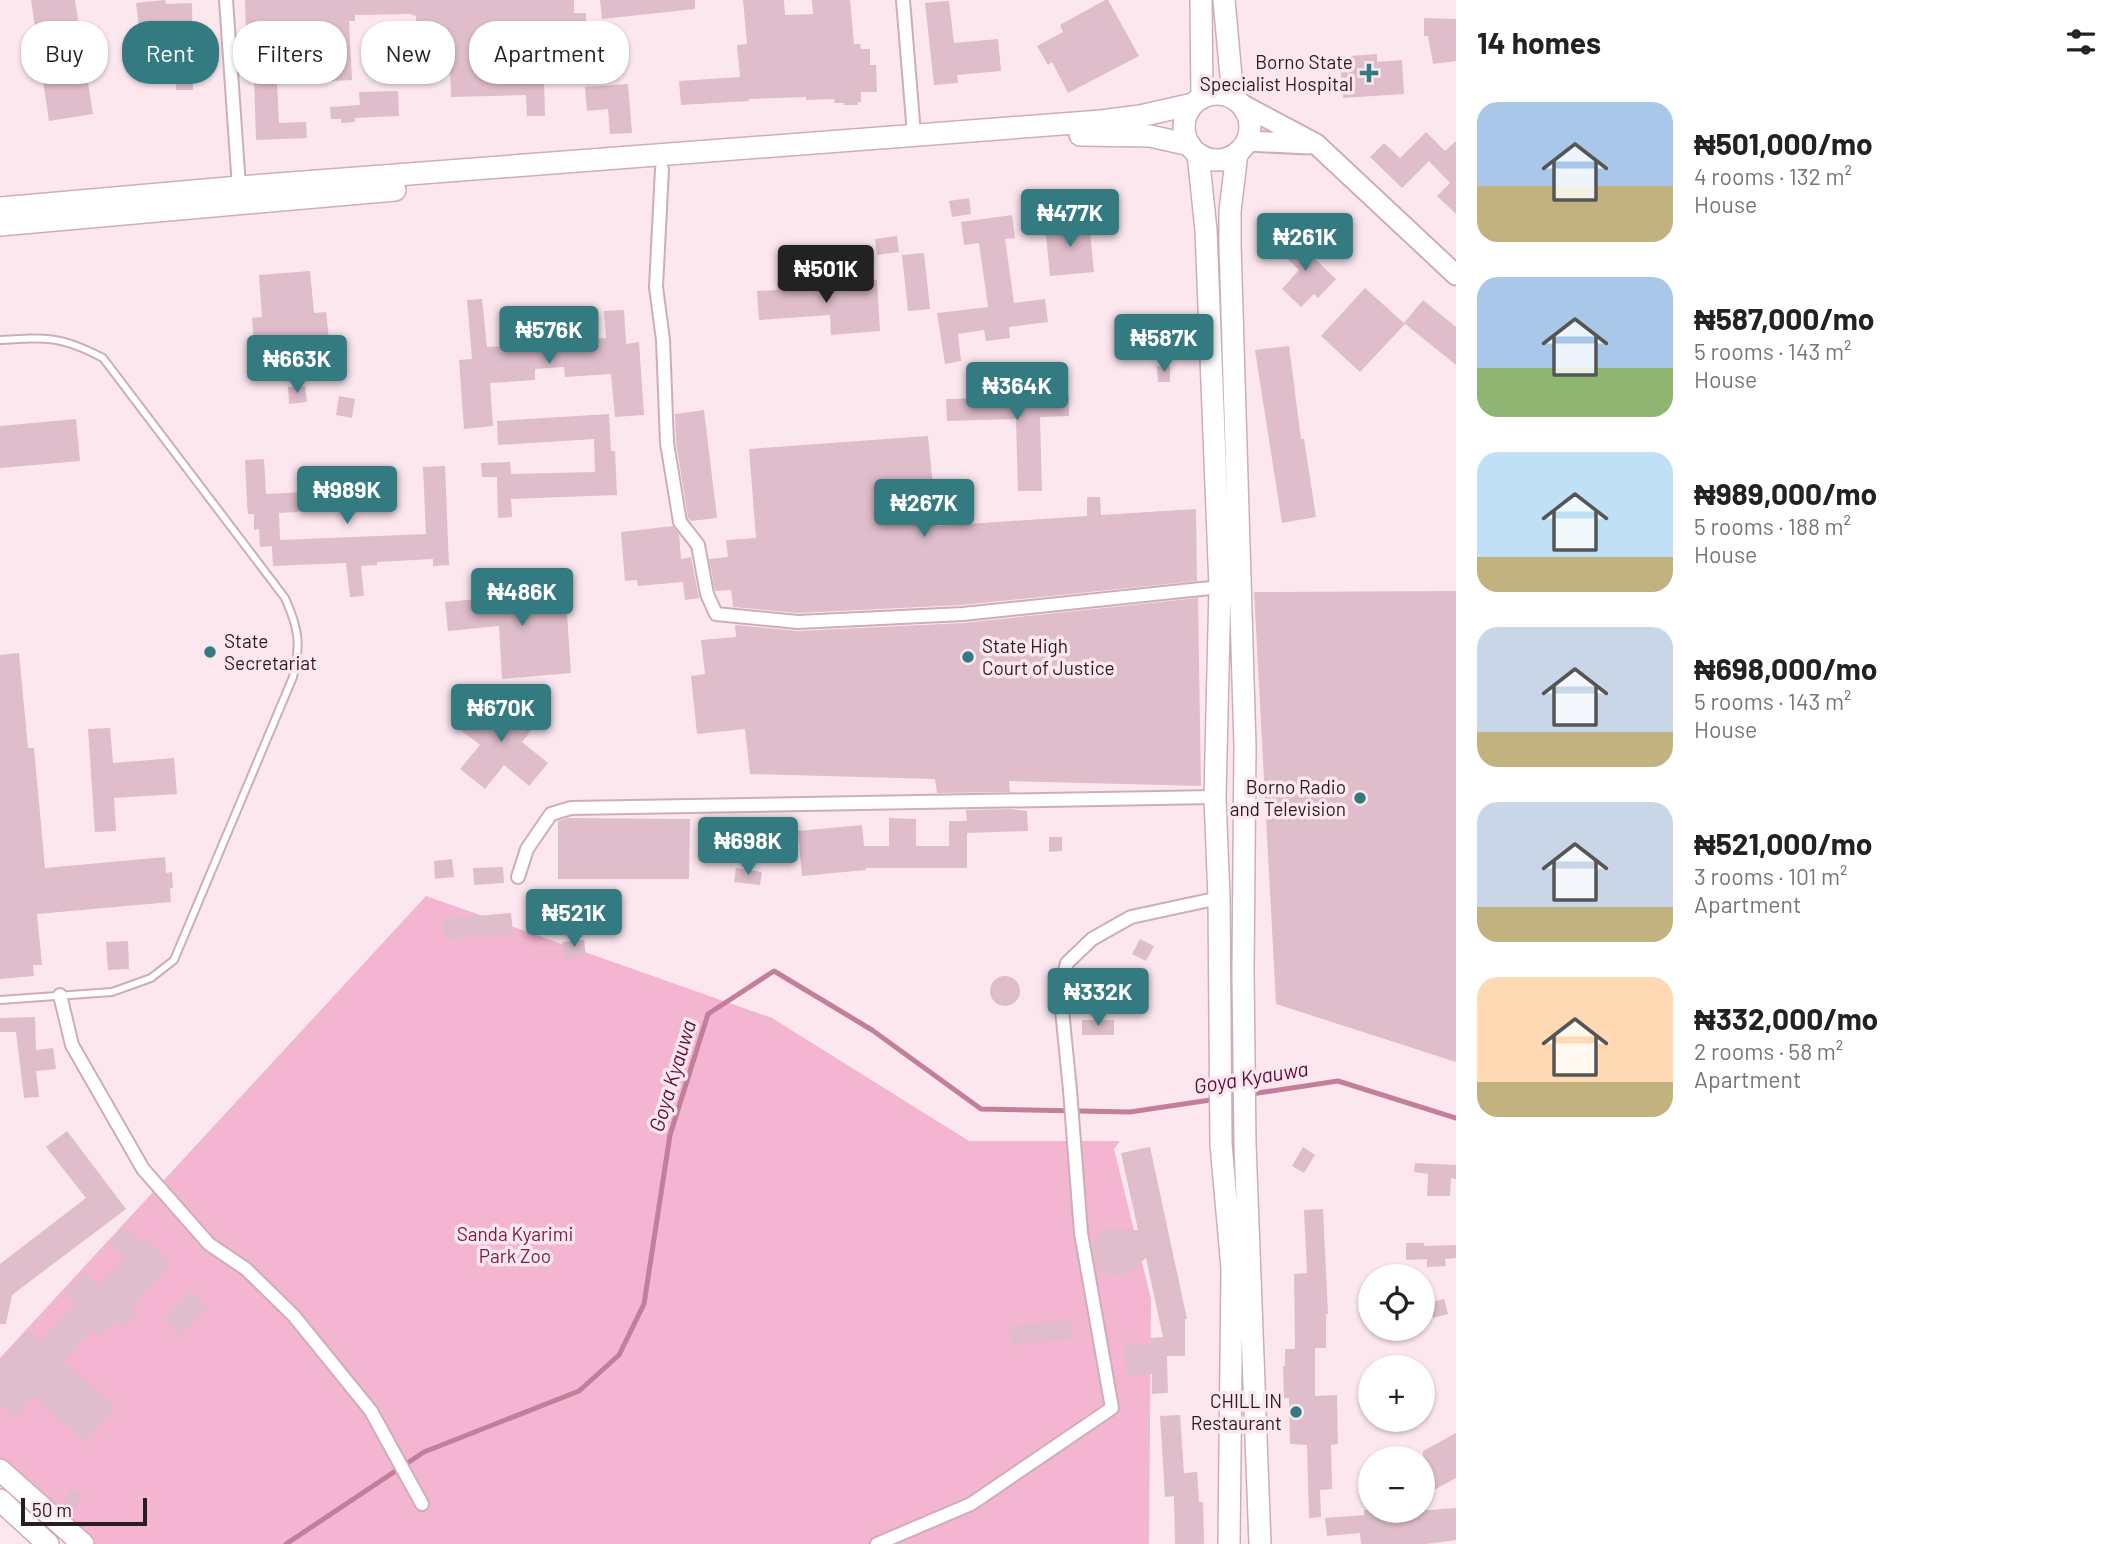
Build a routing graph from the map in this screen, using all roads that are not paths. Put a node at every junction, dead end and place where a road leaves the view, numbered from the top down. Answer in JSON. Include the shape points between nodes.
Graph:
{"nodes":[{"id":1,"x":226,"y":0,"type":"edge"},
{"id":2,"x":903,"y":0,"type":"edge"},
{"id":3,"x":1201,"y":0,"type":"edge"},
{"id":4,"x":1224,"y":0,"type":"edge"},
{"id":5,"x":1236,"y":100,"type":"junction"},
{"id":6,"x":1198,"y":101,"type":"junction"},
{"id":7,"x":914,"y":134,"type":"junction"},
{"id":8,"x":1316,"y":144,"type":"junction"},
{"id":9,"x":1242,"y":147,"type":"junction"},
{"id":10,"x":1194,"y":149,"type":"junction"},
{"id":11,"x":662,"y":169,"type":"junction"},
{"id":12,"x":239,"y":187,"type":"junction"},
{"id":13,"x":0,"y":208,"type":"edge"},
{"id":14,"x":0,"y":225,"type":"edge"},
{"id":15,"x":1456,"y":275,"type":"edge"},
{"id":16,"x":0,"y":340,"type":"edge"},
{"id":17,"x":1220,"y":587,"type":"junction"},
{"id":18,"x":1215,"y":797,"type":"junction"},
{"id":19,"x":518,"y":877,"type":"dead end"},
{"id":20,"x":1219,"y":898,"type":"junction"},
{"id":21,"x":60,"y":995,"type":"junction"},
{"id":22,"x":0,"y":1000,"type":"edge"},
{"id":23,"x":0,"y":1470,"type":"edge"},
{"id":24,"x":419,"y":1498,"type":"dead end"},
{"id":25,"x":0,"y":1500,"type":"edge"},
{"id":26,"x":48,"y":1544,"type":"edge"},
{"id":27,"x":83,"y":1544,"type":"edge"},
{"id":28,"x":877,"y":1544,"type":"edge"},
{"id":29,"x":1229,"y":1544,"type":"edge"},
{"id":30,"x":1260,"y":1544,"type":"edge"}],
"edges":[{"from":1,"to":12,"type":"street"},
{"from":2,"to":7,"type":"street"},
{"from":3,"to":6,"type":"main road"},
{"from":4,"to":5,"type":"main road"},
{"from":5,"to":6,"type":"main road","via":[[1213,94]]},
{"from":5,"to":8,"type":"main road"},
{"from":5,"to":9,"type":"main road","via":[[1250,120]]},
{"from":6,"to":7,"type":"main road","via":[[1101,121]]},
{"from":6,"to":10,"type":"main road","via":[[1187,113],[1185,124],[1185,135]]},
{"from":7,"to":12,"type":"main road"},
{"from":8,"to":9,"type":"main road"},
{"from":8,"to":15,"type":"main road"},
{"from":9,"to":10,"type":"main road","via":[[1230,157],[1214,160]]},
{"from":9,"to":30,"type":"main road","via":[[1230,211],[1245,732],[1245,1144]]},
{"from":10,"to":11,"type":"main road","via":[[1150,136],[1093,135]]},
{"from":10,"to":17,"type":"main road","via":[[1206,230]]},
{"from":11,"to":14,"type":"main road"},
{"from":11,"to":17,"type":"street","via":[[656,287],[667,443],[680,522],[698,545],[707,594],[716,614],[798,622],[963,614]]},
{"from":12,"to":13,"type":"main road"},
{"from":16,"to":21,"type":"lane","via":[[43,337],[74,343],[103,358],[285,598],[299,632],[293,677],[174,960],[131,987]]},
{"from":17,"to":18,"type":"main road"},
{"from":18,"to":19,"type":"street","via":[[572,808],[551,814],[527,849]]},
{"from":18,"to":20,"type":"main road"},
{"from":20,"to":28,"type":"street","via":[[1131,917],[1092,939],[1067,963],[1060,990],[1081,1233],[1112,1408],[971,1504]]},
{"from":20,"to":29,"type":"main road","via":[[1221,1144],[1232,1268]]},
{"from":21,"to":22,"type":"lane"},
{"from":21,"to":24,"type":"street","via":[[72,1045],[144,1169],[209,1244],[246,1269],[294,1316],[371,1410]]},
{"from":23,"to":27,"type":"main road"},
{"from":25,"to":26,"type":"main road"}]}
